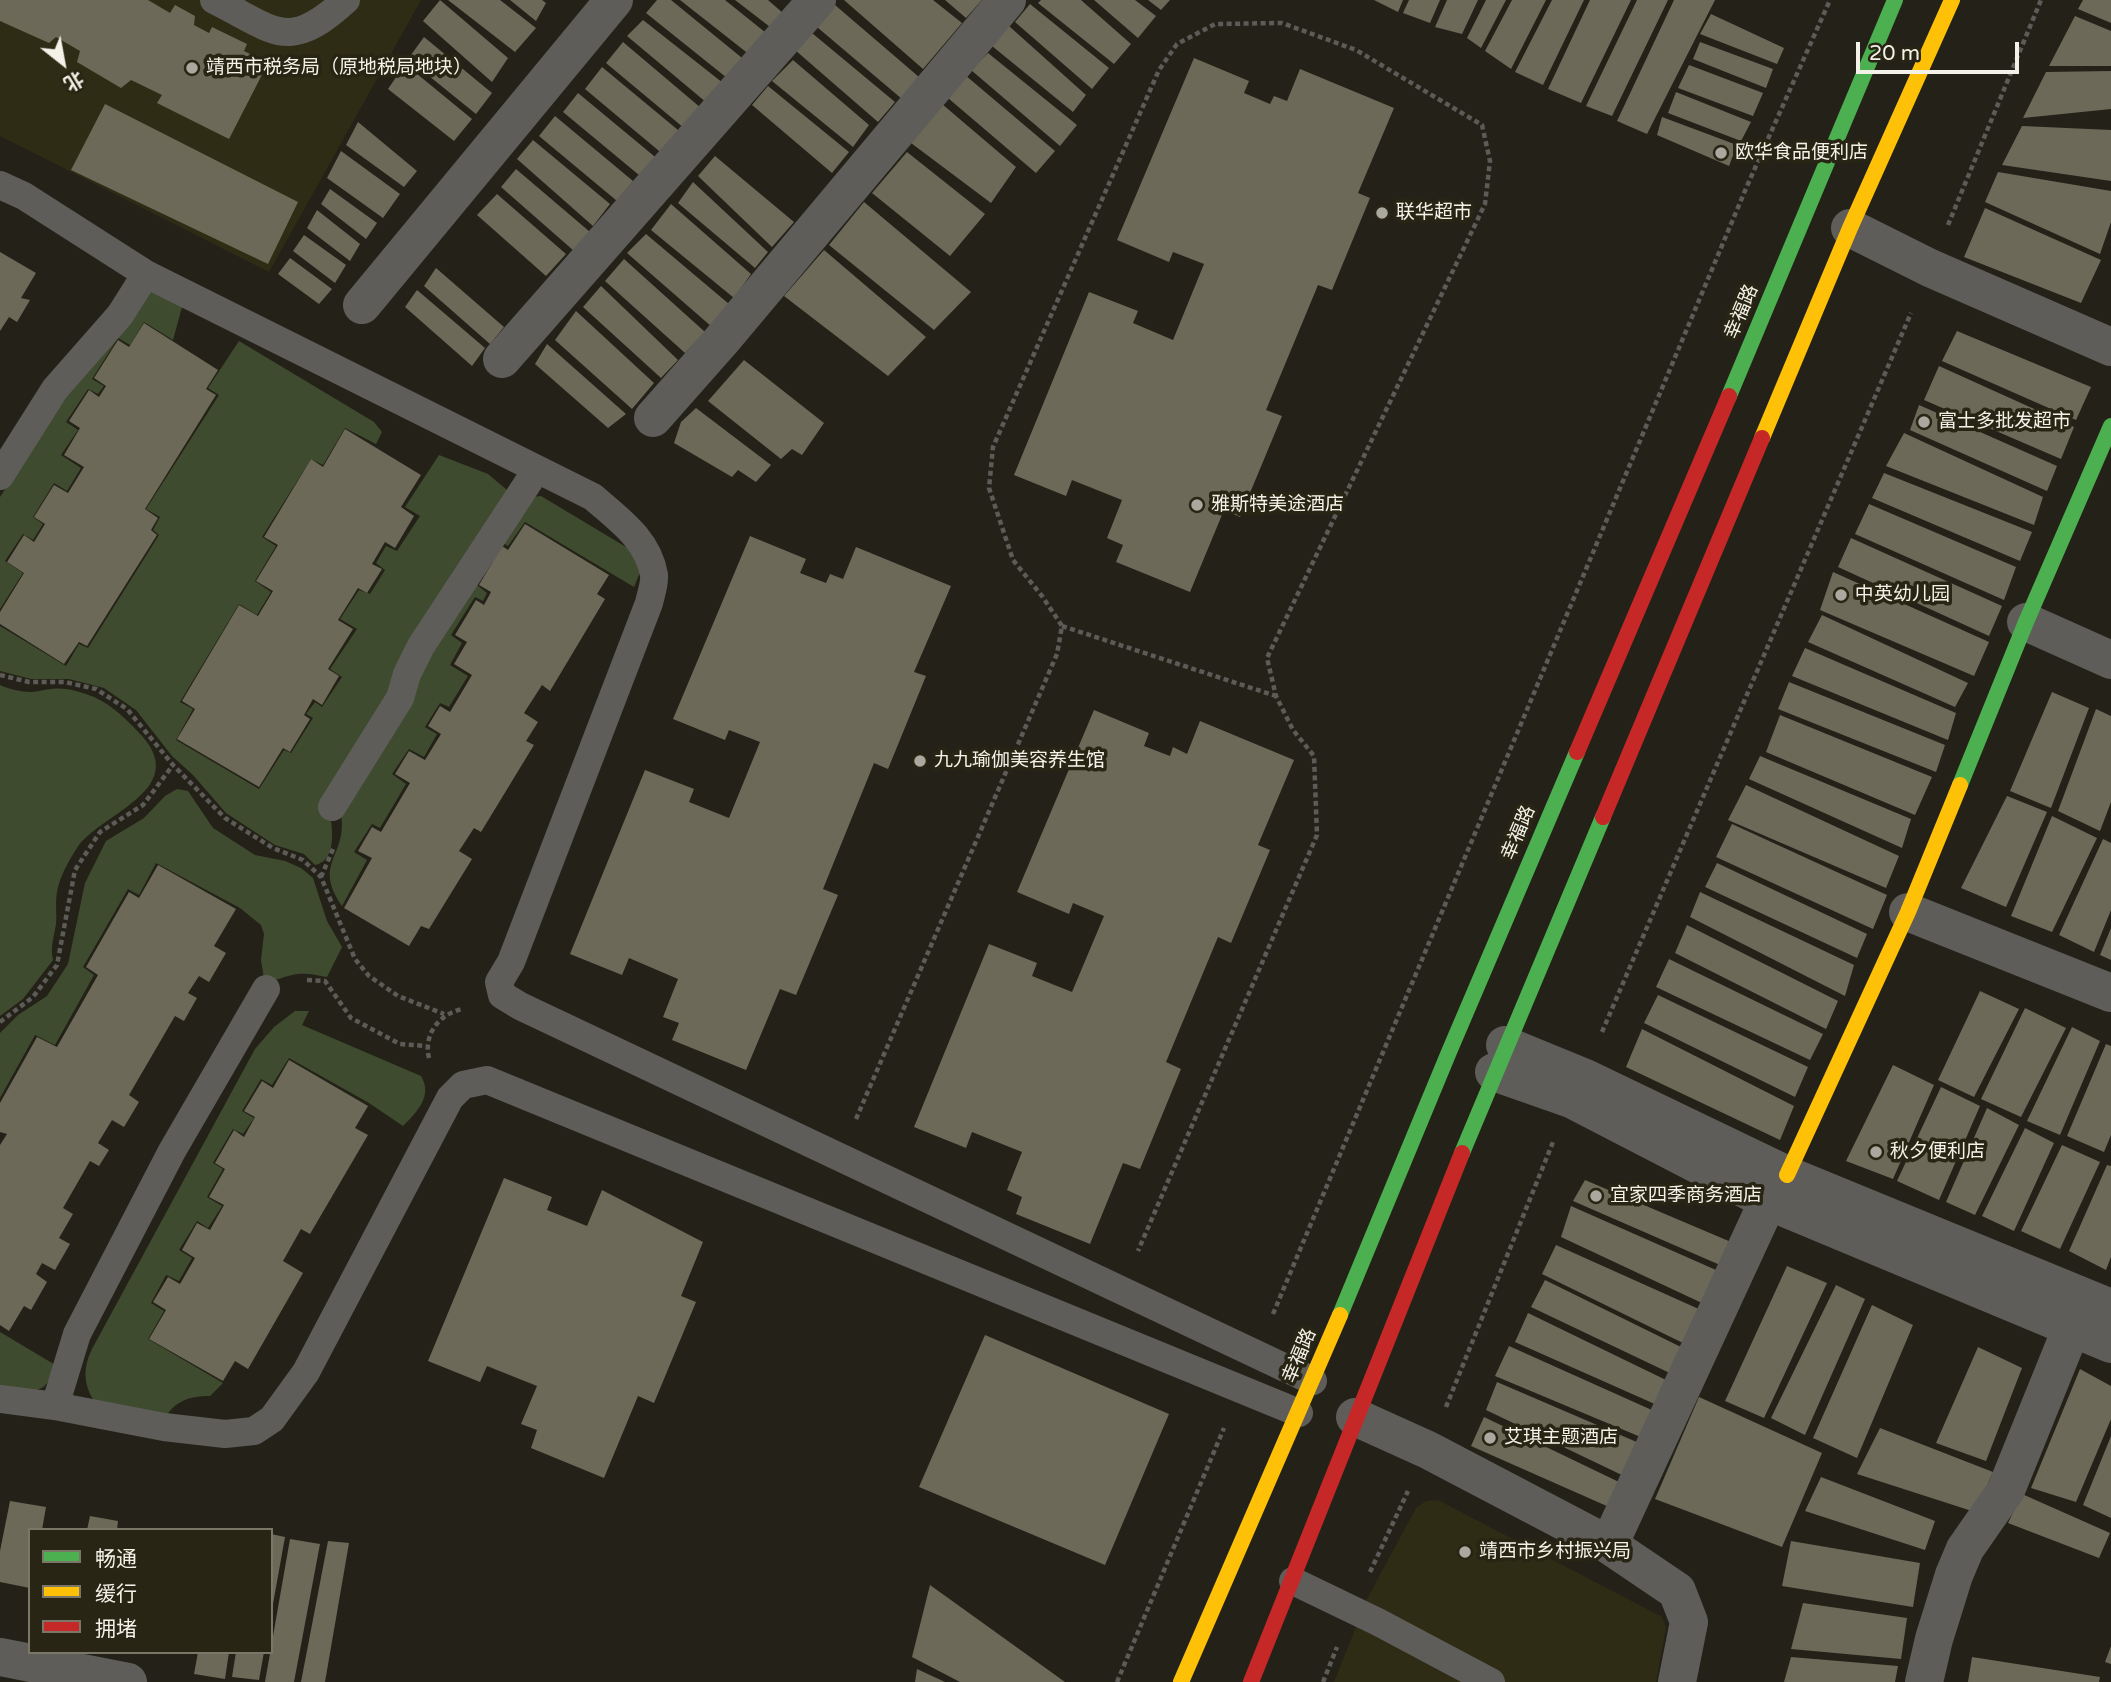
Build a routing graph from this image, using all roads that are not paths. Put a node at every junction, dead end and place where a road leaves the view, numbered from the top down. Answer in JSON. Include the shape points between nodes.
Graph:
{"nodes":[{"id":1,"x":214,"y":0,"type":"edge"},
{"id":2,"x":346,"y":0,"type":"edge"},
{"id":3,"x":614,"y":0,"type":"edge"},
{"id":4,"x":817,"y":0,"type":"edge"},
{"id":5,"x":1007,"y":0,"type":"edge"},
{"id":6,"x":1895,"y":0,"type":"edge"},
{"id":7,"x":1952,"y":0,"type":"edge"},
{"id":8,"x":0,"y":185,"type":"edge"},
{"id":9,"x":1850,"y":228,"type":"junction"},
{"id":10,"x":146,"y":274,"type":"junction"},
{"id":11,"x":362,"y":305,"type":"dead end"},
{"id":12,"x":2111,"y":347,"type":"edge"},
{"id":13,"x":502,"y":359,"type":"dead end"},
{"id":14,"x":653,"y":418,"type":"dead end"},
{"id":15,"x":2111,"y":426,"type":"edge"},
{"id":16,"x":537,"y":468,"type":"junction"},
{"id":17,"x":0,"y":476,"type":"edge"},
{"id":18,"x":2025,"y":622,"type":"junction"},
{"id":19,"x":2111,"y":660,"type":"edge"},
{"id":20,"x":332,"y":807,"type":"dead end"},
{"id":21,"x":1908,"y":912,"type":"junction"},
{"id":22,"x":266,"y":989,"type":"road end"},
{"id":23,"x":2111,"y":993,"type":"edge"},
{"id":24,"x":1499,"y":1058,"type":"junction"},
{"id":25,"x":1778,"y":1188,"type":"junction"},
{"id":26,"x":2111,"y":1308,"type":"edge"},
{"id":27,"x":2072,"y":1327,"type":"junction"},
{"id":28,"x":2111,"y":1344,"type":"edge"},
{"id":29,"x":1313,"y":1381,"type":"junction"},
{"id":30,"x":0,"y":1399,"type":"edge"},
{"id":31,"x":55,"y":1406,"type":"junction"},
{"id":32,"x":1299,"y":1413,"type":"junction"},
{"id":33,"x":1355,"y":1417,"type":"junction"},
{"id":34,"x":1609,"y":1545,"type":"junction"},
{"id":35,"x":1293,"y":1581,"type":"junction"},
{"id":36,"x":0,"y":1657,"type":"edge"},
{"id":37,"x":128,"y":1682,"type":"edge"},
{"id":38,"x":1181,"y":1682,"type":"edge"},
{"id":39,"x":1251,"y":1682,"type":"edge"},
{"id":40,"x":1491,"y":1682,"type":"edge"},
{"id":41,"x":1677,"y":1682,"type":"edge"},
{"id":42,"x":1924,"y":1682,"type":"edge"}],
"edges":[{"from":1,"to":2,"type":"lane","via":[[281,34],[305,31]]},
{"from":3,"to":11,"type":"street"},
{"from":4,"to":13,"type":"street"},
{"from":5,"to":14,"type":"street"},
{"from":6,"to":29,"type":"main road","name":"幸福路"},
{"from":7,"to":9,"type":"main road"},
{"from":8,"to":10,"type":"lane"},
{"from":9,"to":12,"type":"street"},
{"from":9,"to":24,"type":"main road"},
{"from":10,"to":16,"type":"lane"},
{"from":10,"to":17,"type":"lane","via":[[120,315],[55,390]]},
{"from":15,"to":18,"type":"main road"},
{"from":16,"to":20,"type":"lane","via":[[421,646],[401,698]]},
{"from":16,"to":29,"type":"lane","via":[[593,498],[629,528],[646,549],[654,577],[649,603],[512,962],[499,982],[502,995]]},
{"from":18,"to":19,"type":"street"},
{"from":18,"to":21,"type":"main road"},
{"from":21,"to":23,"type":"street"},
{"from":21,"to":25,"type":"main road"},
{"from":22,"to":31,"type":"lane","via":[[172,1151],[77,1334]]},
{"from":24,"to":25,"type":"street","via":[[1577,1088]]},
{"from":24,"to":33,"type":"main road"},
{"from":25,"to":26,"type":"street"},
{"from":25,"to":27,"type":"street"},
{"from":25,"to":34,"type":"street"},
{"from":27,"to":28,"type":"street"},
{"from":27,"to":42,"type":"street","via":[[2006,1490],[1965,1549]]},
{"from":29,"to":32,"type":"main road","name":"幸福路"},
{"from":30,"to":31,"type":"lane"},
{"from":31,"to":32,"type":"lane","via":[[225,1434],[254,1431],[272,1419],[306,1372],[450,1098],[463,1085],[487,1080]]},
{"from":32,"to":38,"type":"main road","name":"幸福路"},
{"from":33,"to":34,"type":"street"},
{"from":33,"to":35,"type":"main road"},
{"from":34,"to":41,"type":"street","via":[[1677,1591],[1689,1622]]},
{"from":35,"to":39,"type":"main road"},
{"from":35,"to":40,"type":"lane"},
{"from":36,"to":37,"type":"street"}]}
